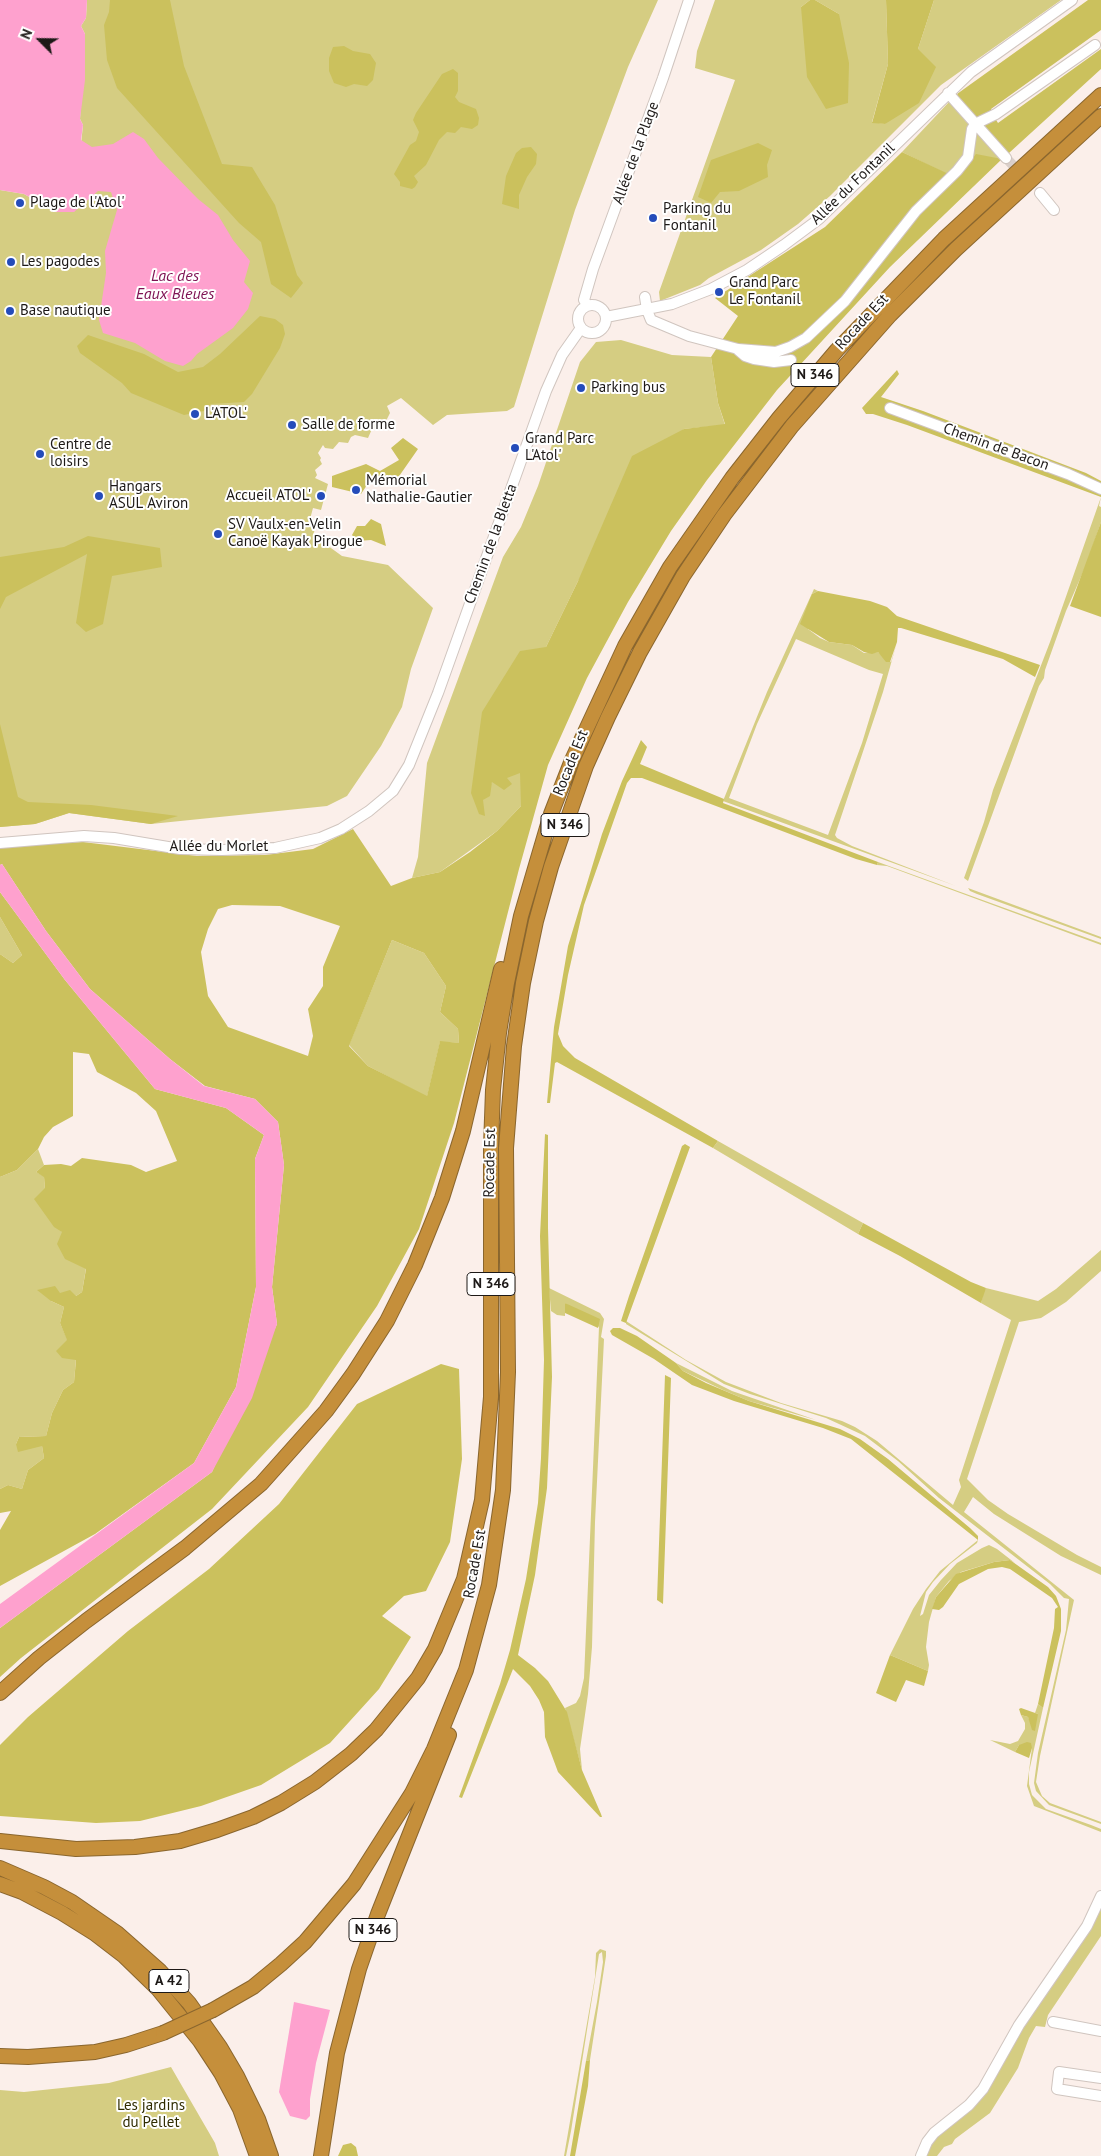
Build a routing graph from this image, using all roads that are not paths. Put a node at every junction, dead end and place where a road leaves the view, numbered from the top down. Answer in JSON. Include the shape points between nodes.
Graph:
{"nodes":[{"id":1,"x":689,"y":0,"type":"edge"},
{"id":2,"x":1072,"y":0,"type":"edge"},
{"id":3,"x":1094,"y":45,"type":"dead end"},
{"id":4,"x":948,"y":93,"type":"junction"},
{"id":5,"x":1101,"y":95,"type":"edge"},
{"id":6,"x":1101,"y":116,"type":"edge"},
{"id":7,"x":975,"y":124,"type":"junction"},
{"id":8,"x":1006,"y":158,"type":"tunnel mouth"},
{"id":9,"x":1040,"y":193,"type":"tunnel mouth"},
{"id":10,"x":1054,"y":210,"type":"dead end"},
{"id":11,"x":645,"y":297,"type":"dead end"},
{"id":12,"x":587,"y":306,"type":"junction"},
{"id":13,"x":647,"y":310,"type":"junction"},
{"id":14,"x":606,"y":317,"type":"junction"},
{"id":15,"x":582,"y":328,"type":"junction"},
{"id":16,"x":738,"y":350,"type":"junction"},
{"id":17,"x":791,"y":360,"type":"dead end"},
{"id":18,"x":890,"y":408,"type":"dead end"},
{"id":19,"x":1101,"y":489,"type":"edge"},
{"id":20,"x":410,"y":765,"type":"joint"},
{"id":21,"x":0,"y":843,"type":"edge"},
{"id":22,"x":540,"y":848,"type":"junction"},
{"id":23,"x":0,"y":1693,"type":"edge"},
{"id":24,"x":450,"y":1711,"type":"junction"},
{"id":25,"x":0,"y":1841,"type":"edge"},
{"id":26,"x":0,"y":1868,"type":"edge"},
{"id":27,"x":0,"y":1884,"type":"edge"},
{"id":28,"x":1101,"y":1896,"type":"edge"},
{"id":29,"x":1053,"y":2022,"type":"dead end"},
{"id":30,"x":1101,"y":2031,"type":"edge"},
{"id":31,"x":0,"y":2056,"type":"edge"},
{"id":32,"x":1101,"y":2078,"type":"edge"},
{"id":33,"x":1101,"y":2096,"type":"edge"},
{"id":34,"x":257,"y":2156,"type":"edge"},
{"id":35,"x":271,"y":2156,"type":"edge"},
{"id":36,"x":321,"y":2156,"type":"edge"},
{"id":37,"x":921,"y":2156,"type":"edge"}],
"edges":[{"from":1,"to":12,"type":"street","name":"Allée de la Plage","via":[[590,279],[584,300]]},
{"from":2,"to":4,"type":"street","name":"Allée du Fontanil","via":[[971,72]]},
{"from":3,"to":7,"type":"street","via":[[996,114]]},
{"from":4,"to":7,"type":"street"},
{"from":4,"to":13,"type":"street","name":"Allée du Fontanil","via":[[819,220],[747,270],[711,289]]},
{"from":5,"to":22,"type":"highway","name":"Rocade Est","number":"N 346","via":[[1001,184],[876,308],[805,386],[732,478],[670,567],[625,646],[572,760]]},
{"from":6,"to":24,"type":"highway","name":"Rocade Est","number":"N 346","via":[[1013,194],[936,269],[850,359],[792,426],[724,515],[679,584],[640,652],[586,766],[536,921],[515,1037],[506,1148],[508,1372],[503,1490],[489,1586],[466,1670]]},
{"from":7,"to":8,"type":"street"},
{"from":7,"to":16,"type":"street","via":[[968,157],[916,210],[845,301],[806,338],[790,347],[776,352]]},
{"from":9,"to":10,"type":"street"},
{"from":11,"to":13,"type":"street"},
{"from":12,"to":14,"type":"street","via":[[599,306]]},
{"from":12,"to":15,"type":"street","via":[[578,315]]},
{"from":13,"to":14,"type":"street","name":"Allée du Fontanil"},
{"from":13,"to":16,"type":"street","via":[[651,320],[689,336]]},
{"from":14,"to":15,"type":"street","via":[[598,332]]},
{"from":15,"to":20,"type":"street","name":"Chemin de la Bletta","via":[[562,355],[546,390]]},
{"from":16,"to":17,"type":"street","via":[[754,359]]},
{"from":18,"to":19,"type":"street","name":"Chemin de Bacon"},
{"from":20,"to":21,"type":"street","name":"Allée du Morlet","via":[[393,791],[360,818],[341,829],[300,844],[231,850],[180,849],[84,836]]},
{"from":22,"to":23,"type":"highway","via":[[524,874],[462,1131],[442,1198],[415,1265],[387,1321],[326,1411],[261,1484],[186,1548],[86,1621]]},
{"from":22,"to":25,"type":"highway","number":"N 346","via":[[507,983],[493,1090],[491,1397],[482,1500],[464,1579],[435,1650],[398,1705],[376,1730],[315,1782],[280,1803],[217,1830],[180,1841],[136,1847],[76,1848]]},
{"from":24,"to":31,"type":"highway","number":"N 346","bridge":true,"via":[[412,1794],[349,1890],[305,1942],[253,1987],[163,2033],[126,2045],[95,2052]]},
{"from":24,"to":36,"type":"highway","number":"N 346","via":[[449,1737],[359,1969],[337,2053]]},
{"from":26,"to":35,"type":"highway","number":"A 42","via":[[72,1902],[117,1933],[160,1971],[190,2003],[220,2047],[258,2119]]},
{"from":27,"to":34,"type":"highway","via":[[22,1892],[94,1933],[158,1989],[221,2073],[240,2109]]},
{"from":28,"to":37,"type":"street","via":[[1087,1926],[1018,2025],[983,2089],[969,2106],[934,2133]]},
{"from":29,"to":30,"type":"street"},
{"from":32,"to":33,"type":"street","via":[[1059,2072],[1057,2089]]}]}
